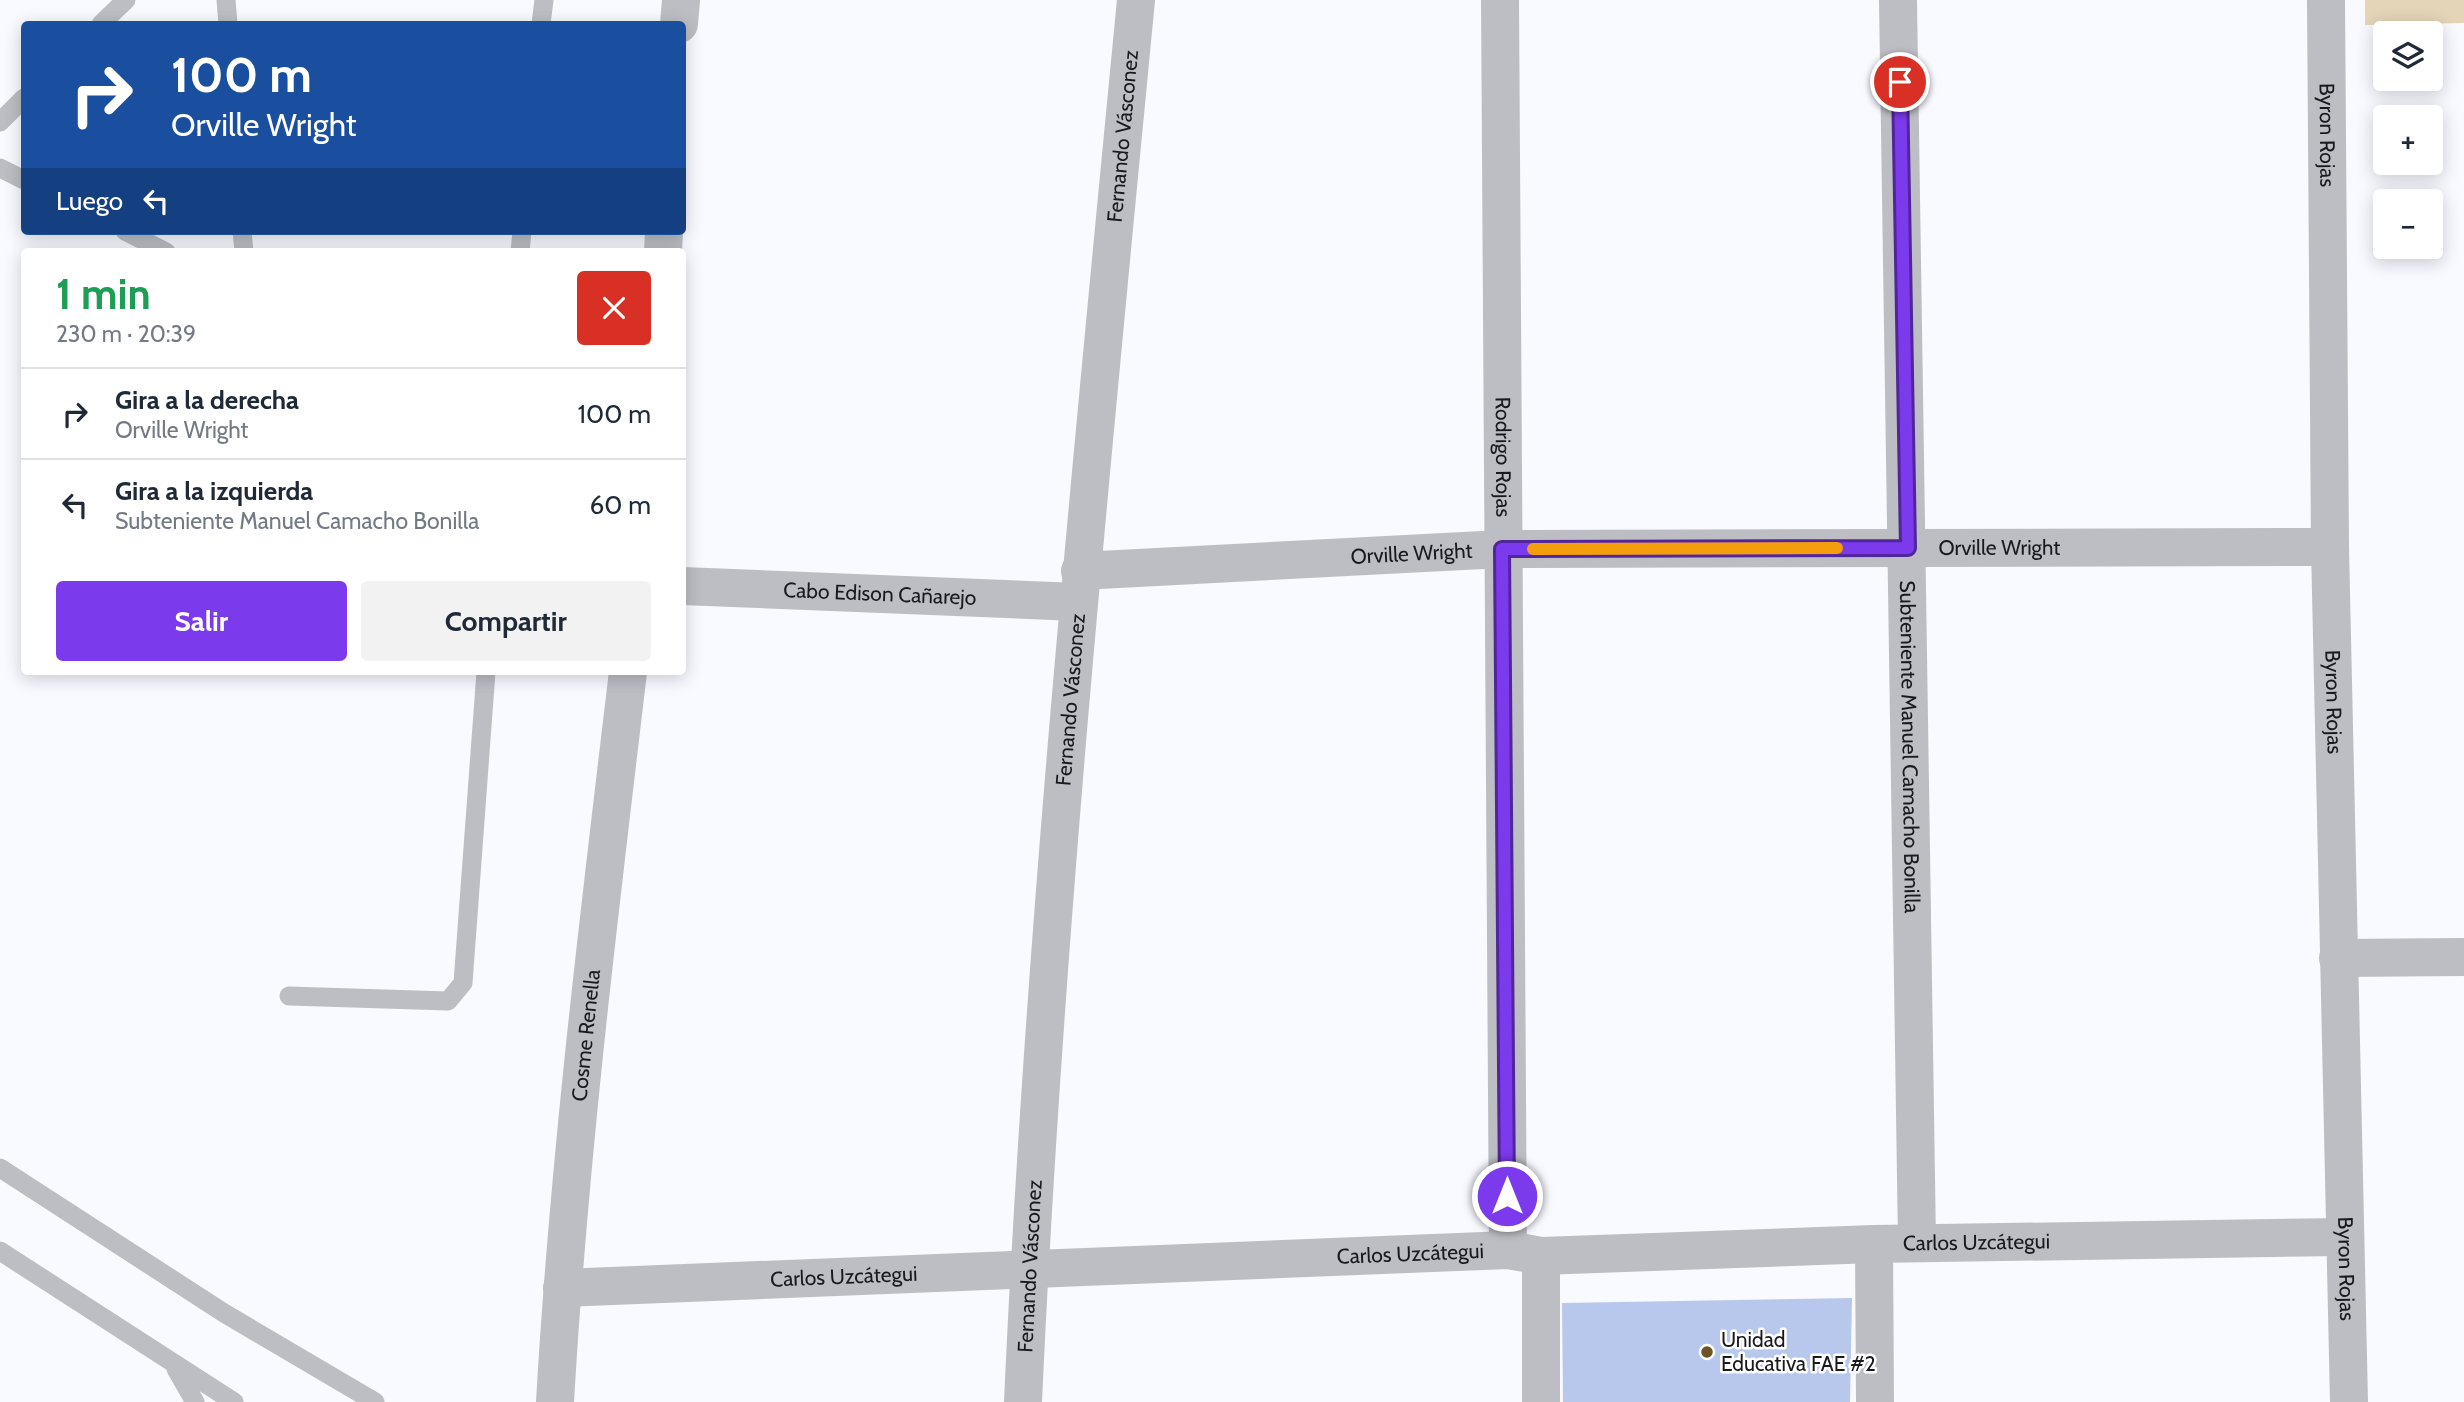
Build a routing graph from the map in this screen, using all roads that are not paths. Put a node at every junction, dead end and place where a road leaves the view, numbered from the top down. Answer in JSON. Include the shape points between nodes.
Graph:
{"nodes":[{"id":1,"x":126,"y":0,"type":"edge"},
{"id":2,"x":226,"y":0,"type":"edge"},
{"id":3,"x":544,"y":0,"type":"edge"},
{"id":4,"x":681,"y":0,"type":"edge"},
{"id":5,"x":1136,"y":0,"type":"edge"},
{"id":6,"x":1500,"y":0,"type":"edge"},
{"id":7,"x":1898,"y":0,"type":"edge"},
{"id":8,"x":2326,"y":0,"type":"edge"},
{"id":9,"x":104,"y":21,"type":"edge"},
{"id":10,"x":228,"y":21,"type":"edge"},
{"id":11,"x":541,"y":21,"type":"edge"},
{"id":12,"x":679,"y":21,"type":"edge"},
{"id":13,"x":21,"y":101,"type":"edge"},
{"id":14,"x":0,"y":122,"type":"edge"},
{"id":15,"x":0,"y":168,"type":"edge"},
{"id":16,"x":21,"y":178,"type":"edge"},
{"id":17,"x":133,"y":235,"type":"edge"},
{"id":18,"x":158,"y":248,"type":"edge"},
{"id":19,"x":2330,"y":547,"type":"junction"},
{"id":20,"x":1908,"y":548,"type":"junction"},
{"id":21,"x":1502,"y":549,"type":"junction"},
{"id":22,"x":686,"y":586,"type":"edge"},
{"id":23,"x":1079,"y":587,"type":"junction"},
{"id":24,"x":486,"y":675,"type":"edge"},
{"id":25,"x":628,"y":675,"type":"edge"},
{"id":26,"x":2464,"y":957,"type":"edge"},
{"id":27,"x":2338,"y":958,"type":"junction"},
{"id":28,"x":289,"y":996,"type":"dead end"},
{"id":29,"x":0,"y":1168,"type":"edge"},
{"id":30,"x":2343,"y":1237,"type":"junction"},
{"id":31,"x":1917,"y":1243,"type":"junction"},
{"id":32,"x":1874,"y":1244,"type":"junction"},
{"id":33,"x":0,"y":1251,"type":"edge"},
{"id":34,"x":1524,"y":1253,"type":"junction"},
{"id":35,"x":1029,"y":1267,"type":"junction"},
{"id":36,"x":562,"y":1288,"type":"junction"},
{"id":37,"x":174,"y":1366,"type":"junction"},
{"id":38,"x":194,"y":1402,"type":"edge"},
{"id":39,"x":234,"y":1402,"type":"edge"},
{"id":40,"x":375,"y":1402,"type":"edge"},
{"id":41,"x":555,"y":1402,"type":"edge"},
{"id":42,"x":1023,"y":1402,"type":"edge"},
{"id":43,"x":1541,"y":1402,"type":"edge"},
{"id":44,"x":1875,"y":1402,"type":"edge"},
{"id":45,"x":2349,"y":1402,"type":"edge"}],
"edges":[{"from":1,"to":9,"type":"lane"},
{"from":2,"to":10,"type":"lane"},
{"from":3,"to":11,"type":"lane"},
{"from":4,"to":12,"type":"street"},
{"from":5,"to":23,"type":"street","name":"Fernando Vásconez"},
{"from":6,"to":21,"type":"street","name":"Rodrigo Rojas"},
{"from":7,"to":20,"type":"street","name":"Subteniente Manuel Camacho Bonilla"},
{"from":8,"to":19,"type":"street","name":"Byron Rojas"},
{"from":13,"to":14,"type":"lane"},
{"from":15,"to":16,"type":"lane"},
{"from":17,"to":18,"type":"lane"},
{"from":19,"to":20,"type":"street","name":"Orville Wright"},
{"from":19,"to":27,"type":"street","name":"Byron Rojas"},
{"from":20,"to":21,"type":"street","name":"Orville Wright"},
{"from":20,"to":31,"type":"street","name":"Subteniente Manuel Camacho Bonilla"},
{"from":21,"to":23,"type":"street","name":"Orville Wright"},
{"from":21,"to":34,"type":"street","name":"Rodrigo Rojas"},
{"from":22,"to":23,"type":"street","name":"Cabo Edison Cañarejo"},
{"from":23,"to":35,"type":"street","name":"Fernando Vásconez"},
{"from":24,"to":28,"type":"lane","via":[[463,983],[457,993],[448,1001]]},
{"from":25,"to":36,"type":"street","name":"Cosme Renella"},
{"from":26,"to":27,"type":"street"},
{"from":27,"to":30,"type":"street","name":"Byron Rojas"},
{"from":29,"to":40,"type":"lane","via":[[224,1313]]},
{"from":30,"to":31,"type":"street","name":"Carlos Uzcátegui"},
{"from":30,"to":45,"type":"street","name":"Byron Rojas"},
{"from":31,"to":32,"type":"street","name":"Carlos Uzcátegui"},
{"from":32,"to":34,"type":"street","name":"Carlos Uzcátegui"},
{"from":32,"to":44,"type":"street"},
{"from":33,"to":37,"type":"lane"},
{"from":34,"to":35,"type":"street","name":"Carlos Uzcátegui"},
{"from":34,"to":43,"type":"street","name":"Rodrigo Rojas"},
{"from":35,"to":36,"type":"street","name":"Carlos Uzcátegui"},
{"from":35,"to":42,"type":"street","name":"Fernando Vásconez"},
{"from":36,"to":41,"type":"street","name":"Cosme Renella"},
{"from":37,"to":38,"type":"lane"},
{"from":37,"to":39,"type":"lane"}]}
